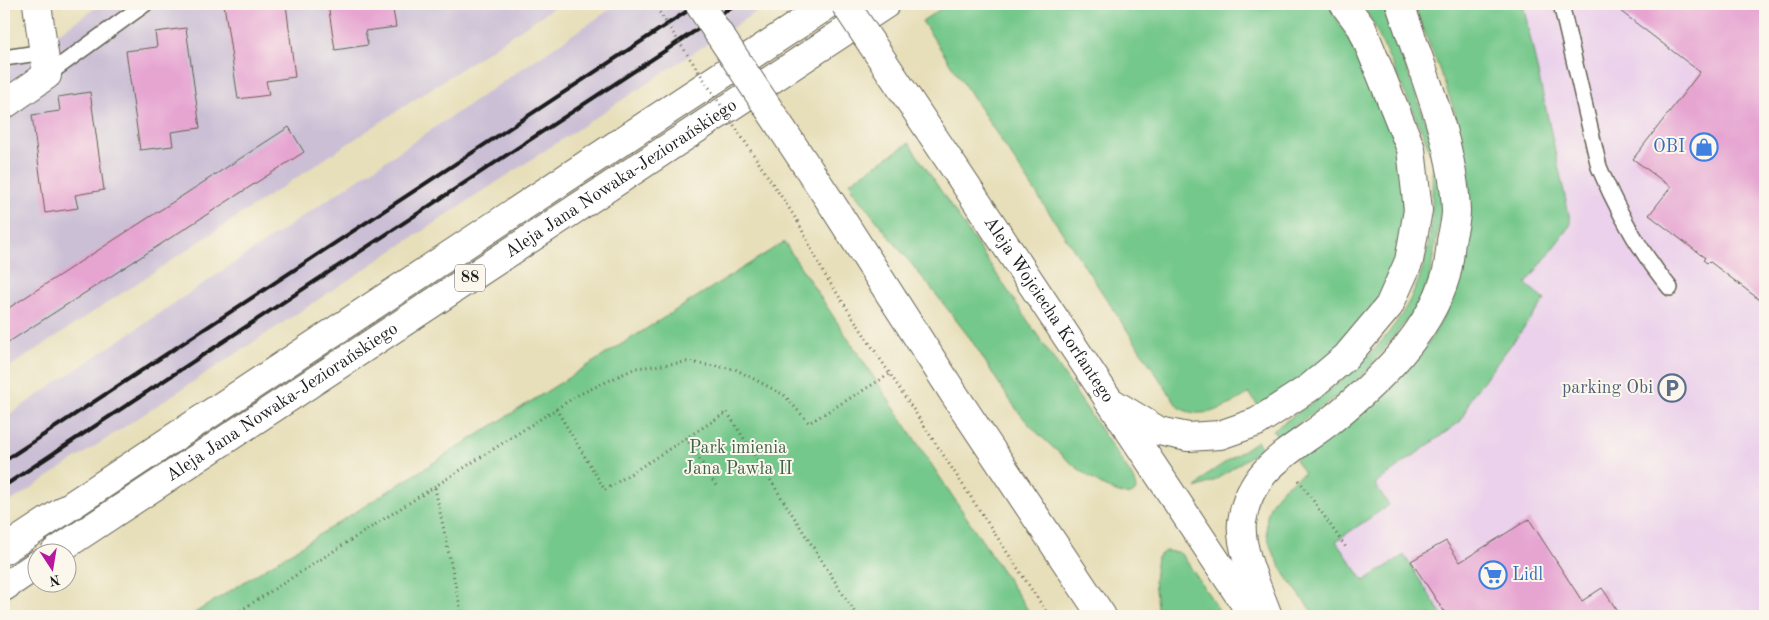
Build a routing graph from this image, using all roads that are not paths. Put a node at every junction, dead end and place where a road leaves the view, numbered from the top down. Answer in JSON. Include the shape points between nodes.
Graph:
{"nodes":[{"id":1,"x":37,"y":4,"type":"edge"},
{"id":2,"x":145,"y":4,"type":"edge"},
{"id":3,"x":699,"y":4,"type":"edge"},
{"id":4,"x":829,"y":4,"type":"edge"},
{"id":5,"x":845,"y":4,"type":"edge"},
{"id":6,"x":886,"y":4,"type":"edge"},
{"id":7,"x":1344,"y":4,"type":"edge"},
{"id":8,"x":1400,"y":4,"type":"edge"},
{"id":9,"x":1560,"y":4,"type":"edge"},
{"id":10,"x":4,"y":58,"type":"edge"},
{"id":11,"x":45,"y":64,"type":"junction"},
{"id":12,"x":4,"y":105,"type":"edge"},
{"id":13,"x":1670,"y":288,"type":"dead end"},
{"id":14,"x":1108,"y":400,"type":"junction"},
{"id":15,"x":70,"y":542,"type":"edge"},
{"id":16,"x":4,"y":550,"type":"edge"},
{"id":17,"x":28,"y":570,"type":"edge"},
{"id":18,"x":4,"y":586,"type":"edge"},
{"id":19,"x":1102,"y":616,"type":"edge"},
{"id":20,"x":1253,"y":616,"type":"edge"},
{"id":21,"x":1268,"y":616,"type":"edge"}],
"edges":[{"from":1,"to":11,"type":"main road"},
{"from":2,"to":11,"type":"lane"},
{"from":3,"to":19,"type":"main road","bridge":true},
{"from":4,"to":16,"type":"main road","name":"Aleja Jana Nowaka-Jeziorańskiego","number":"88"},
{"from":5,"to":14,"type":"main road","name":"Aleja Wojciecha Korfantego","bridge":true},
{"from":6,"to":15,"type":"main road","name":"Aleja Jana Nowaka-Jeziorańskiego","number":"88"},
{"from":7,"to":14,"type":"main road","via":[[1362,28],[1411,149],[1418,210],[1409,261],[1390,306],[1346,357],[1309,388],[1257,422],[1220,436],[1188,436],[1159,431]]},
{"from":8,"to":21,"type":"main road","via":[[1446,146],[1456,212],[1446,275],[1424,323],[1373,385],[1280,457],[1258,479],[1246,501],[1242,525],[1245,547]]},
{"from":9,"to":13,"type":"lane","via":[[1599,167],[1609,192],[1653,268]]},
{"from":10,"to":11,"type":"lane"},
{"from":11,"to":12,"type":"main road"},
{"from":14,"to":20,"type":"main road","name":"Aleja Wojciecha Korfantego"},
{"from":17,"to":18,"type":"main road"}]}
